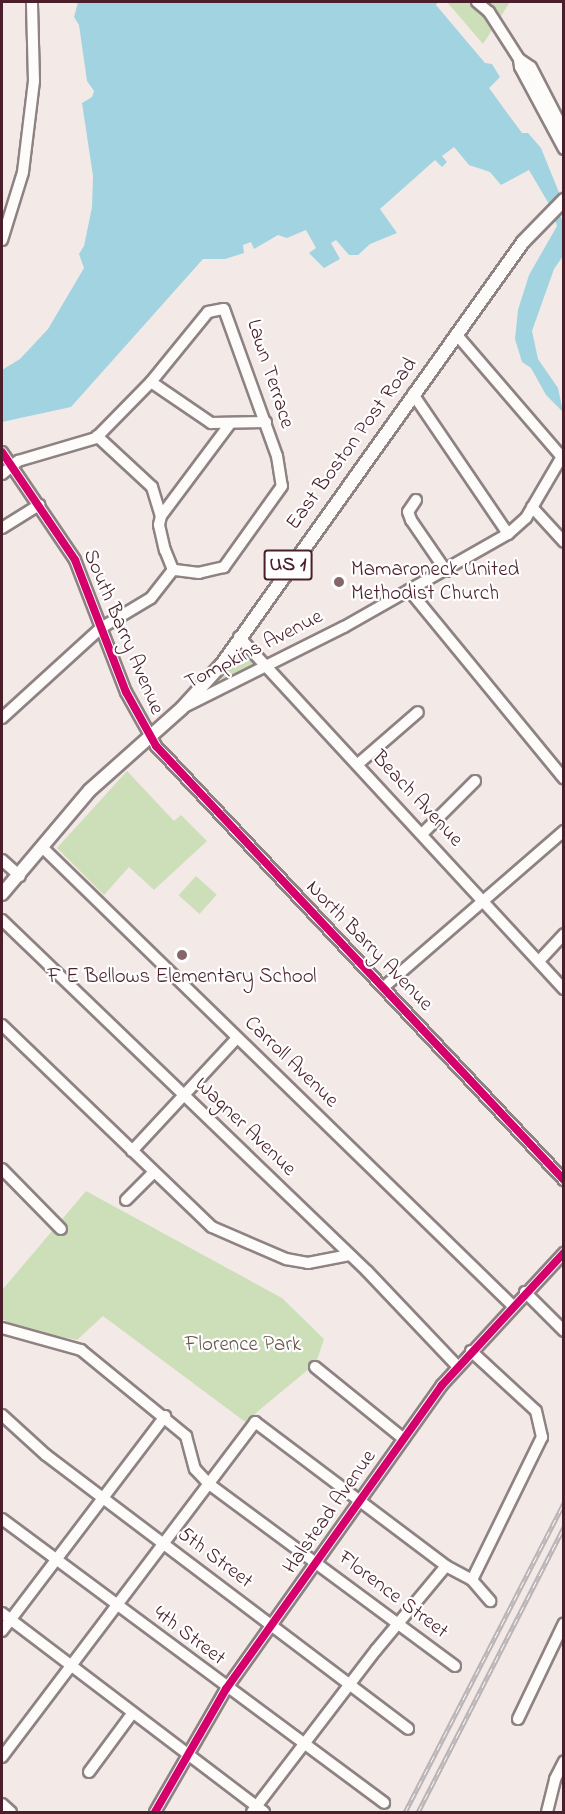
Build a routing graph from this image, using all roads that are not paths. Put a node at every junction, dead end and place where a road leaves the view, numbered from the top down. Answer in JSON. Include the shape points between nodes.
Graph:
{"nodes":[{"id":1,"x":32,"y":2,"type":"edge"},
{"id":2,"x":477,"y":2,"type":"edge"},
{"id":3,"x":488,"y":7,"type":"edge"},
{"id":4,"x":519,"y":59,"type":"junction"},
{"id":5,"x":564,"y":131,"type":"edge"},
{"id":6,"x":564,"y":149,"type":"edge"},
{"id":7,"x":563,"y":200,"type":"edge"},
{"id":8,"x":2,"y":240,"type":"edge"},
{"id":9,"x":456,"y":334,"type":"junction"},
{"id":10,"x":151,"y":381,"type":"junction"},
{"id":11,"x":413,"y":394,"type":"junction"},
{"id":12,"x":266,"y":422,"type":"junction"},
{"id":13,"x":229,"y":425,"type":"junction"},
{"id":14,"x":97,"y":436,"type":"junction"},
{"id":15,"x":2,"y":452,"type":"edge"},
{"id":16,"x":562,"y":454,"type":"edge"},
{"id":17,"x":12,"y":466,"type":"junction"},
{"id":18,"x":2,"y":474,"type":"edge"},
{"id":19,"x":416,"y":500,"type":"dead end"},
{"id":20,"x":39,"y":505,"type":"junction"},
{"id":21,"x":532,"y":507,"type":"junction"},
{"id":22,"x":161,"y":516,"type":"junction"},
{"id":23,"x":2,"y":528,"type":"edge"},
{"id":24,"x":508,"y":534,"type":"junction"},
{"id":25,"x":564,"y":542,"type":"edge"},
{"id":26,"x":173,"y":570,"type":"junction"},
{"id":27,"x":446,"y":571,"type":"junction"},
{"id":28,"x":410,"y":590,"type":"junction"},
{"id":29,"x":101,"y":628,"type":"junction"},
{"id":30,"x":239,"y":637,"type":"junction"},
{"id":31,"x":265,"y":666,"type":"junction"},
{"id":32,"x":182,"y":708,"type":"junction"},
{"id":33,"x":418,"y":712,"type":"dead end"},
{"id":34,"x":2,"y":718,"type":"edge"},
{"id":35,"x":149,"y":737,"type":"junction"},
{"id":36,"x":358,"y":764,"type":"junction"},
{"id":37,"x":564,"y":779,"type":"edge"},
{"id":38,"x":475,"y":782,"type":"dead end"},
{"id":39,"x":564,"y":831,"type":"edge"},
{"id":40,"x":422,"y":834,"type":"junction"},
{"id":41,"x":42,"y":847,"type":"junction"},
{"id":42,"x":2,"y":860,"type":"edge"},
{"id":43,"x":20,"y":876,"type":"junction"},
{"id":44,"x":2,"y":894,"type":"edge"},
{"id":45,"x":486,"y":902,"type":"junction"},
{"id":46,"x":2,"y":920,"type":"edge"},
{"id":47,"x":564,"y":934,"type":"edge"},
{"id":48,"x":539,"y":962,"type":"junction"},
{"id":49,"x":385,"y":986,"type":"junction"},
{"id":50,"x":564,"y":989,"type":"edge"},
{"id":51,"x":2,"y":1025,"type":"edge"},
{"id":52,"x":237,"y":1038,"type":"junction"},
{"id":53,"x":184,"y":1095,"type":"junction"},
{"id":54,"x":132,"y":1151,"type":"junction"},
{"id":55,"x":2,"y":1169,"type":"edge"},
{"id":56,"x":153,"y":1173,"type":"junction"},
{"id":57,"x":564,"y":1180,"type":"edge"},
{"id":58,"x":126,"y":1200,"type":"dead end"},
{"id":59,"x":61,"y":1229,"type":"dead end"},
{"id":60,"x":564,"y":1253,"type":"edge"},
{"id":61,"x":349,"y":1254,"type":"junction"},
{"id":62,"x":525,"y":1292,"type":"junction"},
{"id":63,"x":512,"y":1305,"type":"junction"},
{"id":64,"x":2,"y":1328,"type":"edge"},
{"id":65,"x":564,"y":1331,"type":"edge"},
{"id":66,"x":471,"y":1351,"type":"junction"},
{"id":67,"x":457,"y":1366,"type":"junction"},
{"id":68,"x":315,"y":1368,"type":"dead end"},
{"id":69,"x":2,"y":1415,"type":"edge"},
{"id":70,"x":165,"y":1416,"type":"junction"},
{"id":71,"x":404,"y":1439,"type":"junction"},
{"id":72,"x":209,"y":1484,"type":"junction"},
{"id":73,"x":102,"y":1496,"type":"junction"},
{"id":74,"x":360,"y":1501,"type":"junction"},
{"id":75,"x":2,"y":1519,"type":"edge"},
{"id":76,"x":162,"y":1543,"type":"junction"},
{"id":77,"x":56,"y":1559,"type":"junction"},
{"id":78,"x":317,"y":1561,"type":"junction"},
{"id":79,"x":446,"y":1566,"type":"junction"},
{"id":80,"x":472,"y":1580,"type":"junction"},
{"id":81,"x":490,"y":1601,"type":"dead end"},
{"id":82,"x":116,"y":1605,"type":"junction"},
{"id":83,"x":6,"y":1617,"type":"edge"},
{"id":84,"x":398,"y":1623,"type":"junction"},
{"id":85,"x":564,"y":1623,"type":"edge"},
{"id":86,"x":272,"y":1624,"type":"junction"},
{"id":87,"x":2,"y":1631,"type":"edge"},
{"id":88,"x":70,"y":1666,"type":"junction"},
{"id":89,"x":455,"y":1666,"type":"dead end"},
{"id":90,"x":350,"y":1683,"type":"junction"},
{"id":91,"x":226,"y":1689,"type":"junction"},
{"id":92,"x":131,"y":1714,"type":"junction"},
{"id":93,"x":518,"y":1719,"type":"dead end"},
{"id":94,"x":408,"y":1729,"type":"dead end"},
{"id":95,"x":302,"y":1744,"type":"junction"},
{"id":96,"x":2,"y":1757,"type":"edge"},
{"id":97,"x":190,"y":1757,"type":"junction"},
{"id":98,"x":564,"y":1761,"type":"edge"},
{"id":99,"x":89,"y":1772,"type":"dead end"},
{"id":100,"x":384,"y":1803,"type":"dead end"},
{"id":101,"x":2,"y":1804,"type":"edge"},
{"id":102,"x":257,"y":1810,"type":"edge"},
{"id":103,"x":11,"y":1812,"type":"edge"},
{"id":104,"x":155,"y":1812,"type":"edge"},
{"id":105,"x":547,"y":1812,"type":"edge"}],
"edges":[{"from":1,"to":8,"type":"street","via":[[34,81],[25,161],[18,197]]},
{"from":2,"to":3,"type":"street"},
{"from":3,"to":4,"type":"street"},
{"from":4,"to":5,"type":"street","via":[[531,67]]},
{"from":4,"to":6,"type":"street"},
{"from":7,"to":9,"type":"main road","name":"East Boston Post Road","number":"US 1","via":[[523,242]]},
{"from":9,"to":11,"type":"main road","name":"East Boston Post Road","number":"US 1"},
{"from":9,"to":16,"type":"street"},
{"from":10,"to":12,"type":"street","name":"Lawn Terrace","via":[[208,312],[224,309],[229,312]]},
{"from":10,"to":13,"type":"street","via":[[197,416]]},
{"from":10,"to":14,"type":"street","name":"Lawn Terrace"},
{"from":11,"to":24,"type":"street"},
{"from":11,"to":30,"type":"main road","name":"East Boston Post Road","number":"US 1"},
{"from":12,"to":13,"type":"street"},
{"from":12,"to":26,"type":"street","name":"Lawn Terrace","via":[[281,475],[282,486],[275,498],[224,567],[199,573]]},
{"from":13,"to":22,"type":"street"},
{"from":14,"to":17,"type":"street"},
{"from":14,"to":22,"type":"street","via":[[146,478]]},
{"from":15,"to":17,"type":"street","name":"South Barry Avenue"},
{"from":16,"to":21,"type":"street","name":"Tompkins Avenue"},
{"from":17,"to":18,"type":"street"},
{"from":17,"to":20,"type":"street","name":"South Barry Avenue"},
{"from":19,"to":27,"type":"street","via":[[408,512],[411,520]]},
{"from":20,"to":23,"type":"street"},
{"from":20,"to":29,"type":"street","name":"South Barry Avenue","via":[[75,560]]},
{"from":21,"to":24,"type":"street","name":"Tompkins Avenue"},
{"from":21,"to":25,"type":"street"},
{"from":22,"to":26,"type":"street","via":[[162,542]]},
{"from":24,"to":27,"type":"street","name":"Tompkins Avenue"},
{"from":26,"to":29,"type":"street","via":[[151,598]]},
{"from":27,"to":28,"type":"street","name":"Tompkins Avenue"},
{"from":28,"to":31,"type":"street","name":"Tompkins Avenue"},
{"from":28,"to":37,"type":"street"},
{"from":29,"to":34,"type":"street"},
{"from":29,"to":35,"type":"street","name":"South Barry Avenue"},
{"from":30,"to":31,"type":"street","name":"Beach Avenue"},
{"from":30,"to":32,"type":"main road","name":"East Boston Post Road","number":"US 1"},
{"from":31,"to":32,"type":"street","name":"Tompkins Avenue"},
{"from":31,"to":36,"type":"street","name":"Beach Avenue"},
{"from":32,"to":35,"type":"main road","name":"East Boston Post Road","number":"US 1"},
{"from":33,"to":36,"type":"street"},
{"from":35,"to":41,"type":"main road","name":"East Boston Post Road","number":"US 1","via":[[90,790]]},
{"from":35,"to":49,"type":"street","name":"North Barry Avenue"},
{"from":36,"to":40,"type":"street","name":"Beach Avenue"},
{"from":38,"to":40,"type":"street"},
{"from":39,"to":45,"type":"street"},
{"from":40,"to":45,"type":"street","name":"Beach Avenue"},
{"from":41,"to":43,"type":"main road","name":"East Boston Post Road","number":"US 1"},
{"from":41,"to":52,"type":"street","name":"Carroll Avenue"},
{"from":42,"to":43,"type":"street"},
{"from":43,"to":44,"type":"main road","name":"East Boston Post Road","number":"US 1"},
{"from":45,"to":48,"type":"street","name":"Beach Avenue"},
{"from":45,"to":49,"type":"street"},
{"from":46,"to":53,"type":"street","name":"Wagner Avenue"},
{"from":47,"to":48,"type":"street"},
{"from":48,"to":50,"type":"street","name":"Beach Avenue"},
{"from":49,"to":57,"type":"street","name":"North Barry Avenue"},
{"from":51,"to":54,"type":"street"},
{"from":52,"to":53,"type":"street"},
{"from":52,"to":63,"type":"street","name":"Carroll Avenue"},
{"from":53,"to":54,"type":"street"},
{"from":53,"to":61,"type":"street","name":"Wagner Avenue"},
{"from":54,"to":56,"type":"street"},
{"from":55,"to":59,"type":"street"},
{"from":56,"to":58,"type":"street"},
{"from":56,"to":61,"type":"street","via":[[212,1227],[254,1249],[308,1263]]},
{"from":60,"to":62,"type":"street","name":"Halstead Avenue"},
{"from":61,"to":67,"type":"street","name":"Wagner Avenue"},
{"from":62,"to":63,"type":"street","name":"Halstead Avenue"},
{"from":62,"to":65,"type":"street"},
{"from":63,"to":66,"type":"street","name":"Halstead Avenue"},
{"from":64,"to":70,"type":"street","name":"Florence Street","via":[[81,1350]]},
{"from":66,"to":67,"type":"street","name":"Halstead Avenue"},
{"from":66,"to":80,"type":"street","via":[[536,1411],[542,1437]]},
{"from":67,"to":71,"type":"street","name":"Halstead Avenue"},
{"from":68,"to":71,"type":"street"},
{"from":69,"to":73,"type":"street","name":"5th Street"},
{"from":70,"to":72,"type":"street","name":"Florence Street","via":[[186,1436],[195,1469]]},
{"from":70,"to":73,"type":"street"},
{"from":71,"to":74,"type":"street","name":"Halstead Avenue"},
{"from":72,"to":74,"type":"street","via":[[255,1422]]},
{"from":72,"to":76,"type":"street"},
{"from":72,"to":78,"type":"street","name":"Florence Street"},
{"from":73,"to":76,"type":"street","name":"5th Street"},
{"from":73,"to":77,"type":"street"},
{"from":74,"to":78,"type":"street","name":"Halstead Avenue"},
{"from":74,"to":79,"type":"street"},
{"from":75,"to":77,"type":"street","name":"4th Street"},
{"from":76,"to":82,"type":"street"},
{"from":76,"to":86,"type":"street","name":"5th Street"},
{"from":77,"to":82,"type":"street","name":"4th Street"},
{"from":77,"to":83,"type":"street"},
{"from":78,"to":84,"type":"street","name":"Florence Street"},
{"from":78,"to":86,"type":"street","name":"Halstead Avenue"},
{"from":79,"to":80,"type":"street"},
{"from":79,"to":84,"type":"street"},
{"from":80,"to":81,"type":"street"},
{"from":82,"to":88,"type":"street"},
{"from":82,"to":91,"type":"street","name":"4th Street"},
{"from":83,"to":87,"type":"street"},
{"from":83,"to":88,"type":"street"},
{"from":84,"to":89,"type":"street","name":"Florence Street"},
{"from":84,"to":90,"type":"street"},
{"from":85,"to":93,"type":"street"},
{"from":86,"to":90,"type":"street","name":"5th Street"},
{"from":86,"to":91,"type":"street","name":"Halstead Avenue"},
{"from":88,"to":92,"type":"street"},
{"from":88,"to":96,"type":"street"},
{"from":90,"to":94,"type":"street","name":"5th Street"},
{"from":90,"to":95,"type":"street"},
{"from":91,"to":95,"type":"street","name":"4th Street"},
{"from":91,"to":97,"type":"street","name":"Halstead Avenue"},
{"from":92,"to":97,"type":"street"},
{"from":92,"to":99,"type":"street"},
{"from":95,"to":100,"type":"street","name":"4th Street"},
{"from":95,"to":102,"type":"street"},
{"from":97,"to":102,"type":"street"},
{"from":97,"to":104,"type":"street","name":"Halstead Avenue"},
{"from":98,"to":105,"type":"street"},
{"from":101,"to":103,"type":"street"}]}
